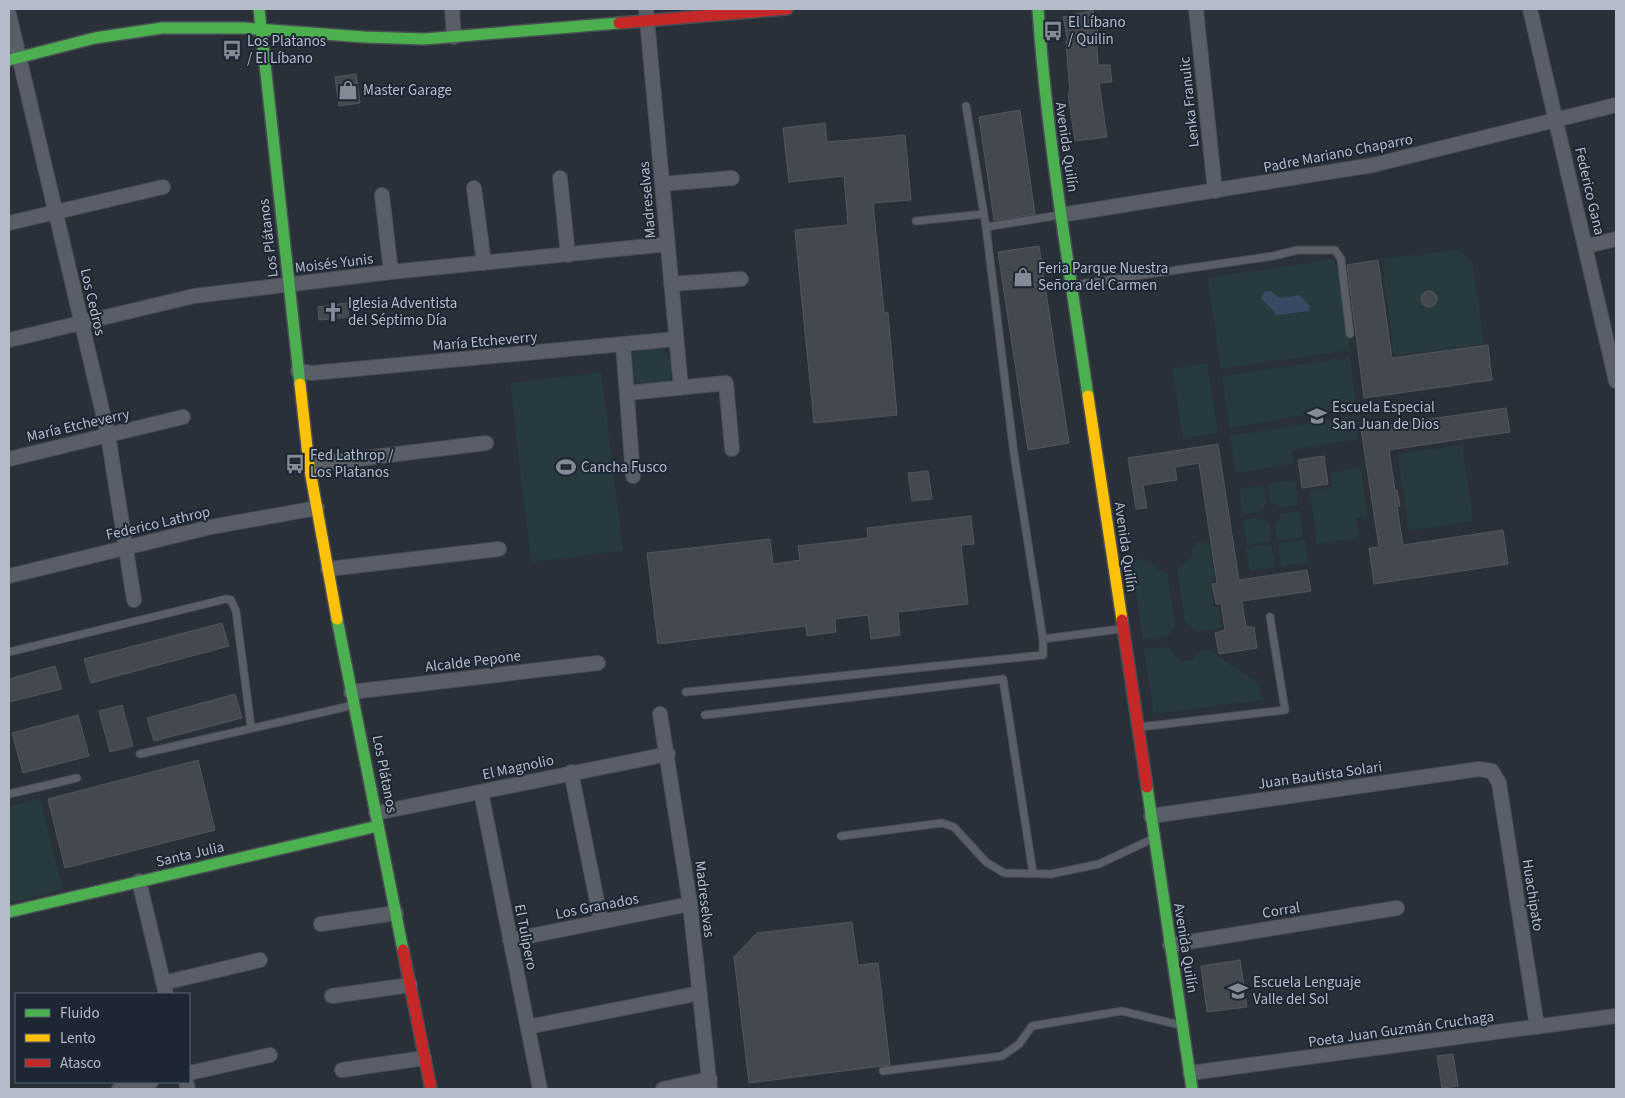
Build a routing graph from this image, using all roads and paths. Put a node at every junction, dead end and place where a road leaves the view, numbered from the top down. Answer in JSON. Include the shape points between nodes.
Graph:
{"nodes":[{"id":1,"x":259,"y":9,"type":"edge"},
{"id":2,"x":452,"y":9,"type":"edge"},
{"id":3,"x":787,"y":9,"type":"edge"},
{"id":4,"x":1038,"y":9,"type":"edge"},
{"id":5,"x":1196,"y":9,"type":"edge"},
{"id":6,"x":1530,"y":9,"type":"edge"},
{"id":7,"x":9,"y":14,"type":"edge"},
{"id":8,"x":646,"y":15,"type":"edge"},
{"id":9,"x":261,"y":30,"type":"junction"},
{"id":10,"x":454,"y":37,"type":"junction"},
{"id":11,"x":14,"y":59,"type":"edge"},
{"id":12,"x":1616,"y":105,"type":"edge"},
{"id":13,"x":966,"y":106,"type":"dead end"},
{"id":14,"x":1557,"y":119,"type":"junction"},
{"id":15,"x":560,"y":178,"type":"dead end"},
{"id":16,"x":732,"y":178,"type":"dead end"},
{"id":17,"x":662,"y":184,"type":"junction"},
{"id":18,"x":163,"y":187,"type":"dead end"},
{"id":19,"x":474,"y":188,"type":"dead end"},
{"id":20,"x":1215,"y":191,"type":"junction"},
{"id":21,"x":382,"y":194,"type":"dead end"},
{"id":22,"x":55,"y":212,"type":"junction"},
{"id":23,"x":984,"y":214,"type":"junction"},
{"id":24,"x":1061,"y":214,"type":"junction"},
{"id":25,"x":916,"y":221,"type":"dead end"},
{"id":26,"x":9,"y":223,"type":"edge"},
{"id":27,"x":986,"y":227,"type":"junction"},
{"id":28,"x":1616,"y":239,"type":"edge"},
{"id":29,"x":668,"y":244,"type":"junction"},
{"id":30,"x":1587,"y":246,"type":"junction"},
{"id":31,"x":568,"y":255,"type":"junction"},
{"id":32,"x":484,"y":263,"type":"junction"},
{"id":33,"x":391,"y":272,"type":"junction"},
{"id":34,"x":741,"y":279,"type":"dead end"},
{"id":35,"x":290,"y":284,"type":"junction"},
{"id":36,"x":671,"y":284,"type":"junction"},
{"id":37,"x":1072,"y":286,"type":"junction"},
{"id":38,"x":81,"y":323,"type":"junction"},
{"id":39,"x":1350,"y":334,"type":"dead end"},
{"id":40,"x":676,"y":339,"type":"junction"},
{"id":41,"x":9,"y":340,"type":"edge"},
{"id":42,"x":623,"y":344,"type":"junction"},
{"id":43,"x":298,"y":371,"type":"junction"},
{"id":44,"x":1616,"y":372,"type":"edge"},
{"id":45,"x":681,"y":388,"type":"junction"},
{"id":46,"x":628,"y":393,"type":"junction"},
{"id":47,"x":183,"y":417,"type":"dead end"},
{"id":48,"x":108,"y":435,"type":"junction"},
{"id":49,"x":486,"y":443,"type":"dead end"},
{"id":50,"x":732,"y":449,"type":"dead end"},
{"id":51,"x":9,"y":458,"type":"edge"},
{"id":52,"x":309,"y":465,"type":"junction"},
{"id":53,"x":633,"y":476,"type":"dead end"},
{"id":54,"x":317,"y":508,"type":"junction"},
{"id":55,"x":127,"y":547,"type":"junction"},
{"id":56,"x":499,"y":549,"type":"dead end"},
{"id":57,"x":328,"y":570,"type":"junction"},
{"id":58,"x":9,"y":576,"type":"edge"},
{"id":59,"x":134,"y":600,"type":"dead end"},
{"id":60,"x":1270,"y":617,"type":"dead end"},
{"id":61,"x":1123,"y":628,"type":"junction"},
{"id":62,"x":1043,"y":639,"type":"junction"},
{"id":63,"x":9,"y":652,"type":"edge"},
{"id":64,"x":598,"y":663,"type":"dead end"},
{"id":65,"x":686,"y":692,"type":"dead end"},
{"id":66,"x":353,"y":698,"type":"junction"},
{"id":67,"x":660,"y":714,"type":"dead end"},
{"id":68,"x":705,"y":715,"type":"dead end"},
{"id":69,"x":252,"y":727,"type":"junction"},
{"id":70,"x":1138,"y":727,"type":"junction"},
{"id":71,"x":140,"y":754,"type":"dead end"},
{"id":72,"x":668,"y":754,"type":"junction"},
{"id":73,"x":1492,"y":771,"type":"joint"},
{"id":74,"x":571,"y":772,"type":"junction"},
{"id":75,"x":77,"y":778,"type":"dead end"},
{"id":76,"x":481,"y":792,"type":"junction"},
{"id":77,"x":9,"y":794,"type":"edge"},
{"id":78,"x":1151,"y":816,"type":"junction"},
{"id":79,"x":377,"y":819,"type":"junction"},
{"id":80,"x":841,"y":836,"type":"dead end"},
{"id":81,"x":1154,"y":837,"type":"junction"},
{"id":82,"x":1033,"y":873,"type":"junction"},
{"id":83,"x":139,"y":881,"type":"junction"},
{"id":84,"x":690,"y":904,"type":"junction"},
{"id":85,"x":1397,"y":908,"type":"dead end"},
{"id":86,"x":9,"y":912,"type":"edge"},
{"id":87,"x":396,"y":914,"type":"junction"},
{"id":88,"x":601,"y":921,"type":"junction"},
{"id":89,"x":321,"y":924,"type":"dead end"},
{"id":90,"x":510,"y":940,"type":"junction"},
{"id":91,"x":1170,"y":944,"type":"junction"},
{"id":92,"x":260,"y":960,"type":"dead end"},
{"id":93,"x":410,"y":985,"type":"junction"},
{"id":94,"x":164,"y":989,"type":"edge"},
{"id":95,"x":700,"y":993,"type":"junction"},
{"id":96,"x":332,"y":996,"type":"dead end"},
{"id":97,"x":1616,"y":1016,"type":"edge"},
{"id":98,"x":1182,"y":1025,"type":"junction"},
{"id":99,"x":528,"y":1027,"type":"junction"},
{"id":100,"x":1537,"y":1027,"type":"junction"},
{"id":101,"x":270,"y":1055,"type":"dead end"},
{"id":102,"x":424,"y":1058,"type":"junction"},
{"id":103,"x":342,"y":1070,"type":"dead end"},
{"id":104,"x":883,"y":1071,"type":"dead end"},
{"id":105,"x":190,"y":1073,"type":"edge"},
{"id":106,"x":1190,"y":1073,"type":"junction"},
{"id":107,"x":146,"y":1083,"type":"edge"},
{"id":108,"x":710,"y":1084,"type":"edge"},
{"id":109,"x":119,"y":1089,"type":"edge"},
{"id":110,"x":430,"y":1089,"type":"edge"},
{"id":111,"x":540,"y":1089,"type":"edge"},
{"id":112,"x":663,"y":1089,"type":"edge"},
{"id":113,"x":1192,"y":1089,"type":"edge"}],
"edges":[{"from":1,"to":9,"type":"main road","name":"Los Plátanos"},
{"from":2,"to":10,"type":"street"},
{"from":3,"to":8,"type":"main road"},
{"from":4,"to":24,"type":"main road","name":"Avenida Quilín","via":[[1042,68]]},
{"from":5,"to":20,"type":"street","name":"Lenka Franulic"},
{"from":6,"to":14,"type":"street","name":"Federico Gana"},
{"from":7,"to":11,"type":"street","name":"Los Cedros"},
{"from":8,"to":10,"type":"main road"},
{"from":8,"to":17,"type":"street","name":"Madreselvas"},
{"from":9,"to":10,"type":"main road","via":[[394,40]]},
{"from":9,"to":11,"type":"main road","via":[[184,27],[142,30],[89,39]]},
{"from":9,"to":35,"type":"main road","name":"Los Plátanos"},
{"from":11,"to":22,"type":"street","name":"Los Cedros"},
{"from":12,"to":14,"type":"street","name":"Padre Mariano Chaparro"},
{"from":13,"to":23,"type":"lane"},
{"from":14,"to":20,"type":"street","name":"Padre Mariano Chaparro","via":[[1373,165]]},
{"from":14,"to":30,"type":"street","name":"Federico Gana"},
{"from":15,"to":31,"type":"street"},
{"from":16,"to":17,"type":"street"},
{"from":17,"to":29,"type":"street","name":"Madreselvas"},
{"from":18,"to":22,"type":"street"},
{"from":19,"to":32,"type":"street"},
{"from":20,"to":24,"type":"street","name":"Padre Mariano Chaparro"},
{"from":21,"to":33,"type":"street"},
{"from":22,"to":26,"type":"street"},
{"from":22,"to":38,"type":"street","name":"Los Cedros"},
{"from":23,"to":25,"type":"lane"},
{"from":23,"to":27,"type":"lane"},
{"from":24,"to":27,"type":"lane"},
{"from":24,"to":37,"type":"main road","name":"Avenida Quilín"},
{"from":27,"to":62,"type":"lane","via":[[1014,454]]},
{"from":28,"to":30,"type":"street"},
{"from":29,"to":31,"type":"street","name":"Moisés Yunis"},
{"from":29,"to":36,"type":"street","name":"Madreselvas"},
{"from":30,"to":44,"type":"street","name":"Federico Gana"},
{"from":31,"to":32,"type":"street","name":"Moisés Yunis"},
{"from":32,"to":33,"type":"street","name":"Moisés Yunis"},
{"from":33,"to":35,"type":"street","name":"Moisés Yunis"},
{"from":34,"to":36,"type":"street"},
{"from":35,"to":38,"type":"street","name":"Moisés Yunis","via":[[194,296]]},
{"from":35,"to":43,"type":"main road","name":"Los Plátanos"},
{"from":36,"to":40,"type":"street","name":"Madreselvas"},
{"from":37,"to":39,"type":"lane","via":[[1298,250],[1335,250],[1341,259]]},
{"from":37,"to":61,"type":"main road","name":"Avenida Quilín"},
{"from":38,"to":41,"type":"street","name":"Moisés Yunis"},
{"from":38,"to":48,"type":"street","name":"Los Cedros"},
{"from":40,"to":42,"type":"street","name":"María Etcheverry"},
{"from":40,"to":45,"type":"street","name":"Madreselvas"},
{"from":42,"to":43,"type":"street","name":"María Etcheverry","via":[[312,373]]},
{"from":42,"to":46,"type":"street"},
{"from":43,"to":52,"type":"main road","name":"Los Plátanos"},
{"from":45,"to":46,"type":"street"},
{"from":45,"to":50,"type":"street","via":[[726,383]]},
{"from":46,"to":53,"type":"street"},
{"from":47,"to":48,"type":"street","name":"María Etcheverry"},
{"from":48,"to":51,"type":"street","name":"María Etcheverry"},
{"from":48,"to":55,"type":"street","name":"Los Cedros"},
{"from":49,"to":52,"type":"street"},
{"from":52,"to":54,"type":"main road","name":"Los Plátanos"},
{"from":54,"to":55,"type":"street","name":"Federico Lathrop","via":[[211,527]]},
{"from":54,"to":57,"type":"main road","name":"Los Plátanos"},
{"from":55,"to":58,"type":"street","name":"Federico Lathrop"},
{"from":55,"to":59,"type":"street","name":"Los Cedros"},
{"from":56,"to":57,"type":"street"},
{"from":57,"to":66,"type":"main road","name":"Los Plátanos"},
{"from":60,"to":70,"type":"lane","via":[[1285,710]]},
{"from":61,"to":62,"type":"lane"},
{"from":61,"to":70,"type":"main road","name":"Avenida Quilín"},
{"from":62,"to":65,"type":"lane","via":[[1043,655]]},
{"from":63,"to":69,"type":"lane","via":[[230,600],[236,611]]},
{"from":64,"to":66,"type":"street","name":"Alcalde Pepone"},
{"from":66,"to":69,"type":"lane"},
{"from":66,"to":79,"type":"main road","name":"Los Plátanos"},
{"from":67,"to":72,"type":"street","name":"Madreselvas"},
{"from":68,"to":82,"type":"lane","via":[[1003,679]]},
{"from":69,"to":71,"type":"lane"},
{"from":70,"to":78,"type":"main road","name":"Avenida Quilín"},
{"from":72,"to":74,"type":"street","name":"El Magnolio"},
{"from":72,"to":84,"type":"street","name":"Madreselvas"},
{"from":73,"to":78,"type":"street","name":"Juan Bautista Solari","via":[[1479,769]]},
{"from":73,"to":100,"type":"street","name":"Huachipato","via":[[1499,783]]},
{"from":74,"to":76,"type":"street","name":"El Magnolio"},
{"from":74,"to":88,"type":"street"},
{"from":75,"to":77,"type":"lane"},
{"from":76,"to":79,"type":"street","name":"El Magnolio"},
{"from":76,"to":90,"type":"street","name":"El Tulipero"},
{"from":78,"to":81,"type":"main road","name":"Avenida Quilín"},
{"from":79,"to":83,"type":"main road","name":"Santa Julia"},
{"from":79,"to":87,"type":"main road","name":"Los Plátanos"},
{"from":80,"to":82,"type":"lane","via":[[942,824],[954,827],[986,862],[1004,873]]},
{"from":81,"to":82,"type":"lane","via":[[1099,864],[1051,874]]},
{"from":81,"to":91,"type":"main road","name":"Avenida Quilín"},
{"from":83,"to":86,"type":"main road","name":"Santa Julia"},
{"from":83,"to":94,"type":"street"},
{"from":84,"to":88,"type":"street","name":"Los Granados"},
{"from":84,"to":95,"type":"street","name":"Madreselvas"},
{"from":85,"to":91,"type":"street","name":"Corral"},
{"from":87,"to":89,"type":"street"},
{"from":87,"to":93,"type":"main road","name":"Los Plátanos"},
{"from":88,"to":90,"type":"street","name":"Los Granados"},
{"from":90,"to":99,"type":"street","name":"El Tulipero"},
{"from":91,"to":98,"type":"main road","name":"Avenida Quilín"},
{"from":92,"to":94,"type":"street"},
{"from":93,"to":96,"type":"street"},
{"from":93,"to":102,"type":"main road","name":"Los Plátanos"},
{"from":95,"to":99,"type":"street"},
{"from":95,"to":108,"type":"street","name":"Madreselvas"},
{"from":97,"to":100,"type":"street","name":"Poeta Juan Guzmán Cruchaga"},
{"from":98,"to":104,"type":"lane","via":[[1122,1011],[1032,1026],[1020,1044],[1002,1056]]},
{"from":98,"to":106,"type":"main road","name":"Avenida Quilín"},
{"from":99,"to":111,"type":"street","name":"El Tulipero"},
{"from":100,"to":106,"type":"street","name":"Poeta Juan Guzmán Cruchaga"},
{"from":101,"to":105,"type":"street"},
{"from":102,"to":103,"type":"street"},
{"from":102,"to":110,"type":"main road","name":"Los Plátanos"},
{"from":106,"to":113,"type":"main road","name":"Avenida Quilín"},
{"from":107,"to":109,"type":"street"},
{"from":108,"to":112,"type":"street"}]}
